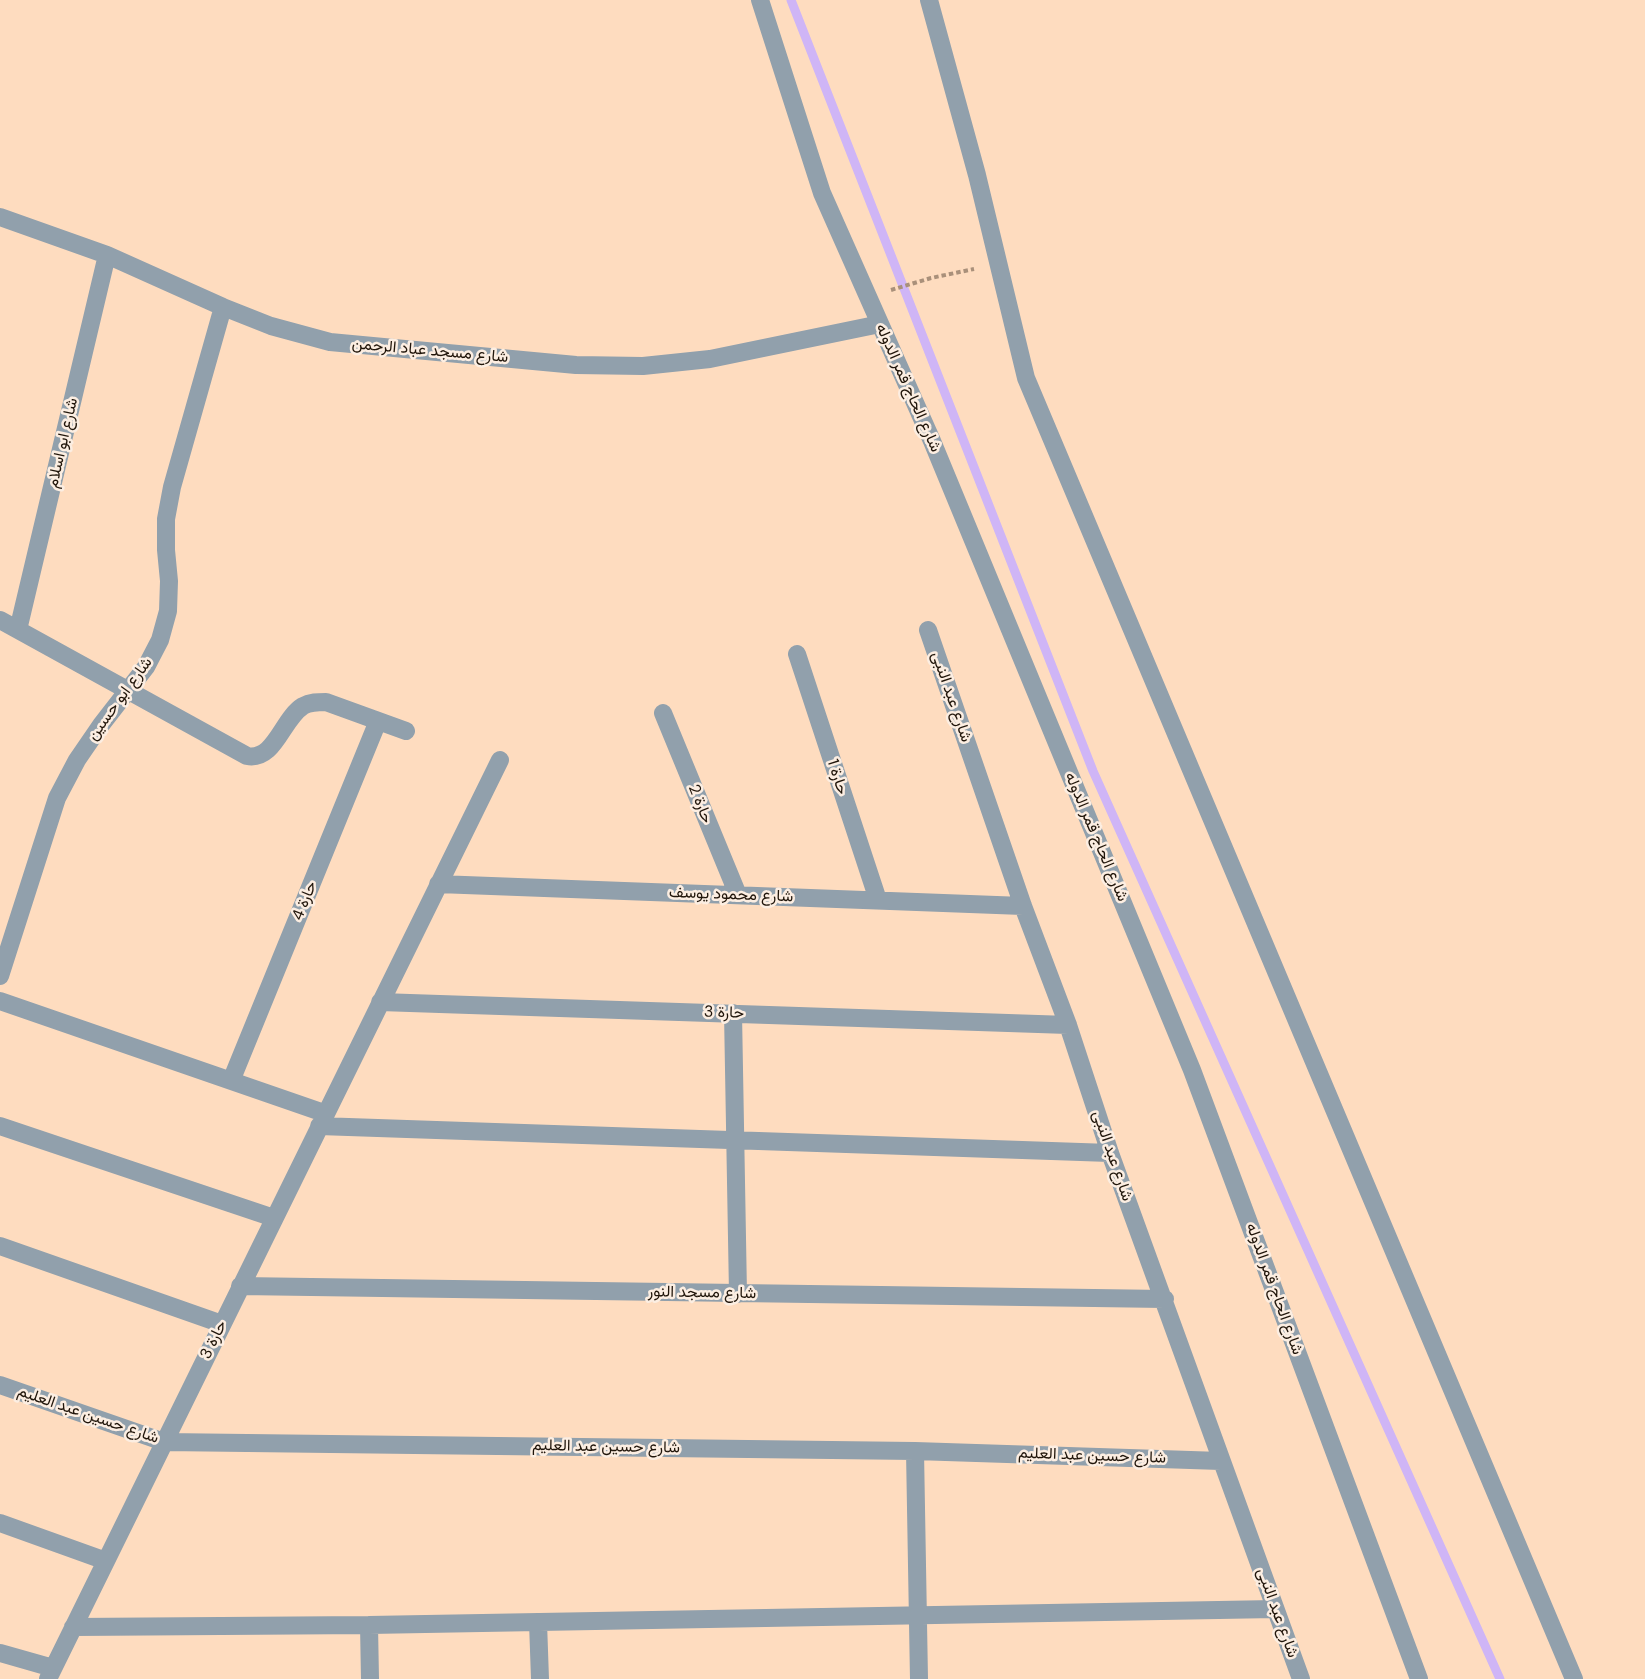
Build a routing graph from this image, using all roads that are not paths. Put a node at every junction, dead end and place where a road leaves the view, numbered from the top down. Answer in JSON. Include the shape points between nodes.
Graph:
{"nodes":[{"id":1,"x":760,"y":0,"type":"edge"},
{"id":2,"x":928,"y":0,"type":"edge"},
{"id":3,"x":0,"y":217,"type":"edge"},
{"id":4,"x":107,"y":255,"type":"junction"},
{"id":5,"x":223,"y":307,"type":"junction"},
{"id":6,"x":880,"y":324,"type":"junction"},
{"id":7,"x":0,"y":620,"type":"edge"},
{"id":8,"x":18,"y":630,"type":"junction"},
{"id":9,"x":928,"y":630,"type":"dead end"},
{"id":10,"x":797,"y":654,"type":"dead end"},
{"id":11,"x":128,"y":691,"type":"junction"},
{"id":12,"x":663,"y":713,"type":"dead end"},
{"id":13,"x":378,"y":722,"type":"junction"},
{"id":14,"x":406,"y":731,"type":"dead end"},
{"id":15,"x":500,"y":760,"type":"dead end"},
{"id":16,"x":438,"y":884,"type":"junction"},
{"id":17,"x":738,"y":895,"type":"junction"},
{"id":18,"x":878,"y":900,"type":"junction"},
{"id":19,"x":1023,"y":906,"type":"junction"},
{"id":20,"x":0,"y":976,"type":"edge"},
{"id":21,"x":0,"y":1001,"type":"edge"},
{"id":22,"x":380,"y":1002,"type":"junction"},
{"id":23,"x":733,"y":1013,"type":"junction"},
{"id":24,"x":1068,"y":1025,"type":"junction"},
{"id":25,"x":231,"y":1081,"type":"junction"},
{"id":26,"x":322,"y":1120,"type":"junction"},
{"id":27,"x":0,"y":1126,"type":"edge"},
{"id":28,"x":735,"y":1140,"type":"junction"},
{"id":29,"x":1110,"y":1153,"type":"junction"},
{"id":30,"x":274,"y":1218,"type":"junction"},
{"id":31,"x":0,"y":1246,"type":"edge"},
{"id":32,"x":240,"y":1286,"type":"junction"},
{"id":33,"x":738,"y":1294,"type":"junction"},
{"id":34,"x":1165,"y":1299,"type":"junction"},
{"id":35,"x":222,"y":1324,"type":"junction"},
{"id":36,"x":0,"y":1385,"type":"edge"},
{"id":37,"x":164,"y":1442,"type":"junction"},
{"id":38,"x":915,"y":1451,"type":"junction"},
{"id":39,"x":1221,"y":1461,"type":"junction"},
{"id":40,"x":0,"y":1523,"type":"edge"},
{"id":41,"x":106,"y":1561,"type":"junction"},
{"id":42,"x":1275,"y":1609,"type":"junction"},
{"id":43,"x":918,"y":1615,"type":"junction"},
{"id":44,"x":538,"y":1622,"type":"junction"},
{"id":45,"x":369,"y":1625,"type":"junction"},
{"id":46,"x":73,"y":1627,"type":"junction"},
{"id":47,"x":0,"y":1653,"type":"edge"},
{"id":48,"x":50,"y":1674,"type":"edge"},
{"id":49,"x":370,"y":1679,"type":"edge"},
{"id":50,"x":540,"y":1679,"type":"edge"},
{"id":51,"x":919,"y":1679,"type":"edge"},
{"id":52,"x":1301,"y":1679,"type":"edge"},
{"id":53,"x":1419,"y":1679,"type":"edge"},
{"id":54,"x":1574,"y":1679,"type":"edge"}],
"edges":[{"from":1,"to":6,"type":"street","name":"شارع الحاج قمر الدوله","via":[[822,193]]},
{"from":2,"to":54,"type":"street","via":[[977,175],[1026,378]]},
{"from":3,"to":4,"type":"street","name":"شارع مسجد عباد الرحمن"},
{"from":4,"to":5,"type":"street","name":"شارع مسجد عباد الرحمن"},
{"from":4,"to":8,"type":"street","name":"شارع ابو اسلام"},
{"from":5,"to":6,"type":"street","name":"شارع مسجد عباد الرحمن","via":[[271,326],[330,342],[576,365],[643,366],[710,360]]},
{"from":5,"to":11,"type":"street","name":"شارع ابو حسين","via":[[166,519],[168,611],[160,640]]},
{"from":6,"to":53,"type":"street","name":"شارع الحاج قمر الدوله","via":[[1192,1070]]},
{"from":7,"to":8,"type":"street"},
{"from":8,"to":11,"type":"street"},
{"from":9,"to":19,"type":"street","name":"شارع عبد النبى"},
{"from":10,"to":18,"type":"street","name":"حارة 1"},
{"from":11,"to":13,"type":"street","via":[[254,757],[266,753],[304,705],[326,702]]},
{"from":11,"to":20,"type":"street","name":"شارع ابو حسين","via":[[77,760],[57,798]]},
{"from":12,"to":17,"type":"street","name":"حارة 2"},
{"from":13,"to":14,"type":"street"},
{"from":13,"to":25,"type":"street","name":"حارة 4"},
{"from":15,"to":16,"type":"street","name":"حارة 3"},
{"from":16,"to":17,"type":"street","name":"شارع محمود يوسف"},
{"from":16,"to":22,"type":"street","name":"حارة 3"},
{"from":17,"to":18,"type":"street","name":"شارع محمود يوسف"},
{"from":18,"to":19,"type":"street","name":"شارع محمود يوسف"},
{"from":19,"to":24,"type":"street","name":"شارع عبد النبى"},
{"from":21,"to":25,"type":"street"},
{"from":22,"to":23,"type":"street","name":"حارة 3"},
{"from":22,"to":26,"type":"street","name":"حارة 3"},
{"from":23,"to":24,"type":"street","name":"حارة 3"},
{"from":23,"to":28,"type":"street"},
{"from":24,"to":29,"type":"street","name":"شارع عبد النبى"},
{"from":25,"to":26,"type":"street"},
{"from":26,"to":28,"type":"street"},
{"from":26,"to":30,"type":"street","name":"حارة 3"},
{"from":27,"to":30,"type":"street"},
{"from":28,"to":29,"type":"street"},
{"from":28,"to":33,"type":"street"},
{"from":29,"to":34,"type":"street","name":"شارع عبد النبى"},
{"from":30,"to":32,"type":"street","name":"حارة 3"},
{"from":31,"to":35,"type":"street"},
{"from":32,"to":33,"type":"street","name":"شارع مسجد النور"},
{"from":32,"to":35,"type":"street","name":"حارة 3"},
{"from":33,"to":34,"type":"street","name":"شارع مسجد النور"},
{"from":34,"to":39,"type":"street","name":"شارع عبد النبى"},
{"from":35,"to":37,"type":"street","name":"حارة 3"},
{"from":36,"to":37,"type":"street","name":"شارع حسين عبد العليم"},
{"from":37,"to":38,"type":"street","name":"شارع حسين عبد العليم"},
{"from":37,"to":41,"type":"street","name":"حارة 3"},
{"from":38,"to":39,"type":"street","name":"شارع حسين عبد العليم"},
{"from":38,"to":43,"type":"street"},
{"from":39,"to":42,"type":"street","name":"شارع عبد النبى"},
{"from":40,"to":41,"type":"street"},
{"from":41,"to":46,"type":"street","name":"حارة 3"},
{"from":42,"to":43,"type":"street"},
{"from":42,"to":52,"type":"street","name":"شارع عبد النبى"},
{"from":43,"to":44,"type":"street"},
{"from":43,"to":51,"type":"street"},
{"from":44,"to":45,"type":"street"},
{"from":44,"to":50,"type":"street"},
{"from":45,"to":46,"type":"street"},
{"from":45,"to":49,"type":"street"},
{"from":46,"to":48,"type":"street","name":"حارة 3"},
{"from":47,"to":48,"type":"street"}]}
